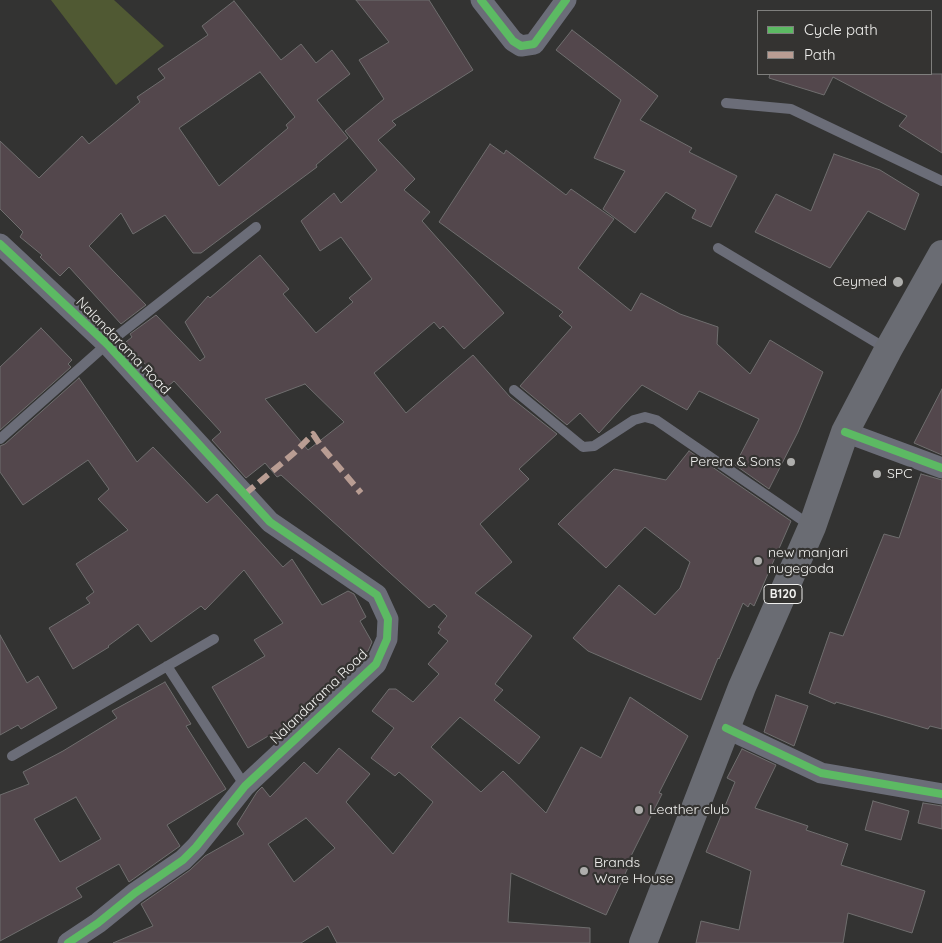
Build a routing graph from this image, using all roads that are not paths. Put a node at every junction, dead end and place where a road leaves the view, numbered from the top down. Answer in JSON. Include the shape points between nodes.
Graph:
{"nodes":[{"id":1,"x":481,"y":0,"type":"edge"},
{"id":2,"x":566,"y":0,"type":"edge"},
{"id":3,"x":726,"y":103,"type":"dead end"},
{"id":4,"x":942,"y":181,"type":"edge"},
{"id":5,"x":256,"y":227,"type":"dead end"},
{"id":6,"x":0,"y":244,"type":"edge"},
{"id":7,"x":718,"y":248,"type":"dead end"},
{"id":8,"x":942,"y":254,"type":"edge"},
{"id":9,"x":107,"y":344,"type":"junction"},
{"id":10,"x":888,"y":350,"type":"junction"},
{"id":11,"x":514,"y":390,"type":"dead end"},
{"id":12,"x":845,"y":432,"type":"junction"},
{"id":13,"x":0,"y":439,"type":"edge"},
{"id":14,"x":942,"y":468,"type":"edge"},
{"id":15,"x":812,"y":527,"type":"junction"},
{"id":16,"x":214,"y":639,"type":"dead end"},
{"id":17,"x":167,"y":666,"type":"junction"},
{"id":18,"x":726,"y":728,"type":"junction"},
{"id":19,"x":12,"y":756,"type":"dead end"},
{"id":20,"x":245,"y":786,"type":"junction"},
{"id":21,"x":942,"y":794,"type":"edge"},
{"id":22,"x":68,"y":943,"type":"edge"},
{"id":23,"x":643,"y":943,"type":"edge"}],
"edges":[{"from":1,"to":2,"type":"street","via":[[513,41],[521,46],[534,44]]},
{"from":3,"to":4,"type":"lane","via":[[791,110]]},
{"from":5,"to":9,"type":"lane"},
{"from":6,"to":9,"type":"street","name":"Nalandarama Road"},
{"from":7,"to":10,"type":"lane"},
{"from":8,"to":10,"type":"main road","number":"B120"},
{"from":9,"to":13,"type":"lane"},
{"from":9,"to":20,"type":"street","name":"Nalandarama Road","via":[[270,522],[377,595],[388,618],[388,639],[376,664]]},
{"from":10,"to":12,"type":"main road","number":"B120"},
{"from":11,"to":15,"type":"lane","via":[[583,447],[594,446],[634,420],[645,417],[656,420]]},
{"from":12,"to":14,"type":"street"},
{"from":12,"to":15,"type":"main road","number":"B120"},
{"from":15,"to":18,"type":"main road","number":"B120"},
{"from":16,"to":17,"type":"lane"},
{"from":17,"to":19,"type":"lane"},
{"from":17,"to":20,"type":"lane"},
{"from":18,"to":21,"type":"street","via":[[821,773]]},
{"from":18,"to":23,"type":"main road","number":"B120"},
{"from":20,"to":22,"type":"street","name":"Nalandarama Road","via":[[183,860]]}]}
